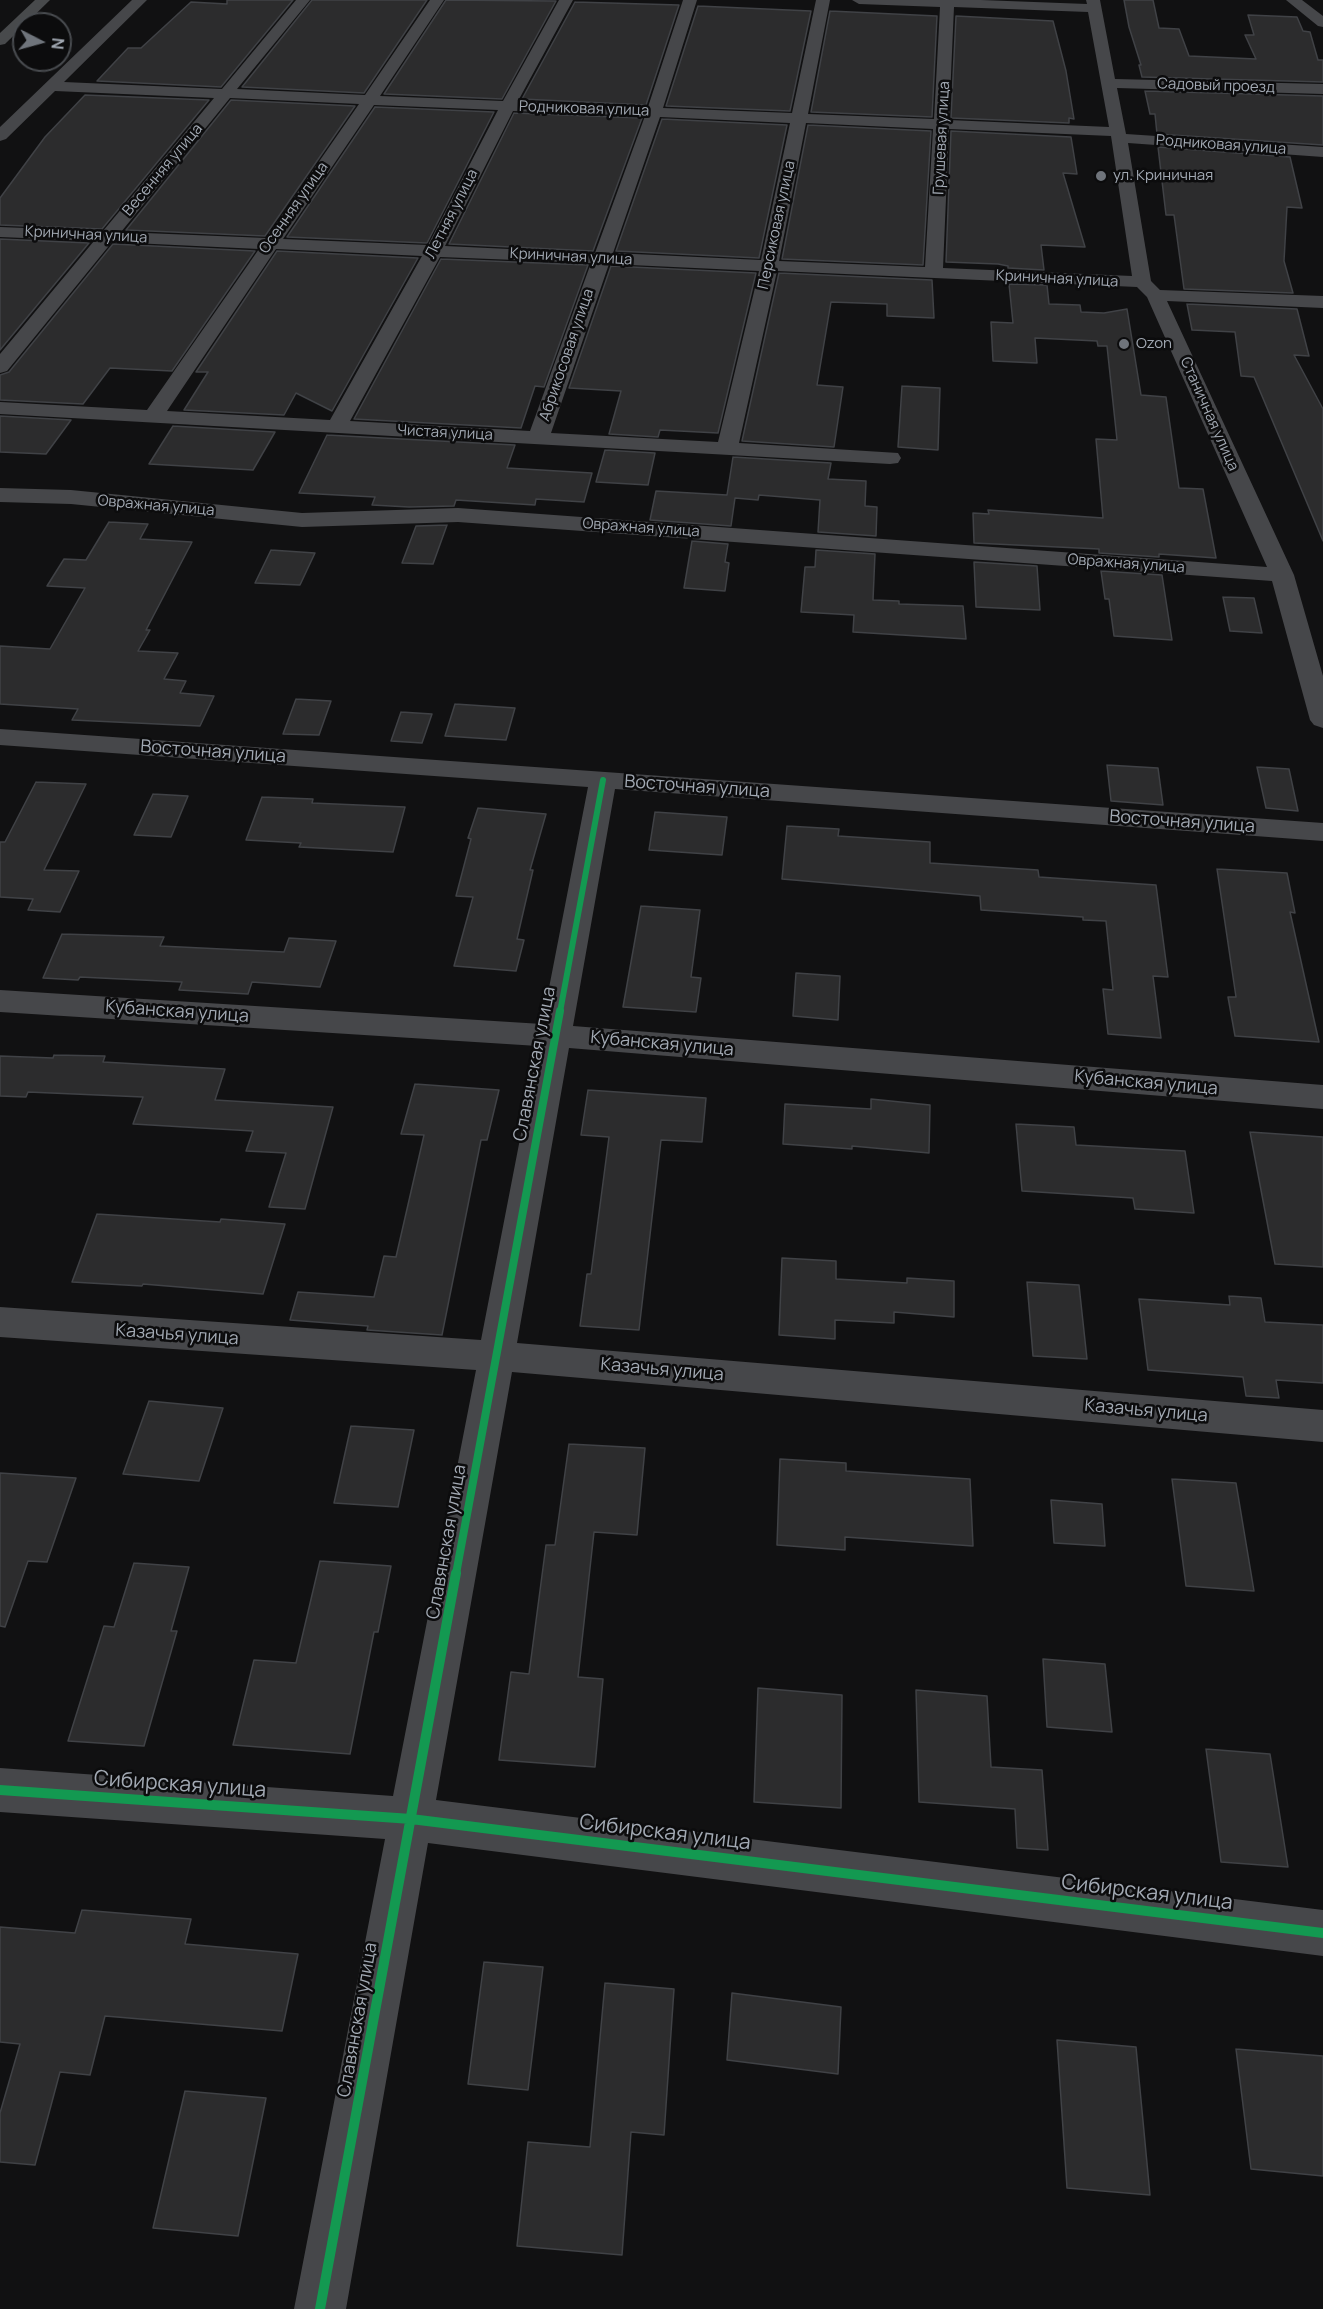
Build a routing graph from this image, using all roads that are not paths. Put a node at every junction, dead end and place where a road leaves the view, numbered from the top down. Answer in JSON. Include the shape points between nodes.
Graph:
{"nodes":[{"id":1,"x":43,"y":0,"type":"edge"},
{"id":2,"x":140,"y":0,"type":"edge"},
{"id":3,"x":303,"y":0,"type":"edge"},
{"id":4,"x":437,"y":0,"type":"edge"},
{"id":5,"x":566,"y":0,"type":"edge"},
{"id":6,"x":690,"y":0,"type":"edge"},
{"id":7,"x":823,"y":0,"type":"edge"},
{"id":8,"x":859,"y":0,"type":"edge"},
{"id":9,"x":1293,"y":0,"type":"edge"},
{"id":10,"x":947,"y":3,"type":"junction"},
{"id":11,"x":1094,"y":4,"type":"edge"},
{"id":12,"x":1323,"y":23,"type":"edge"},
{"id":13,"x":0,"y":41,"type":"edge"},
{"id":14,"x":1110,"y":83,"type":"junction"},
{"id":15,"x":51,"y":86,"type":"junction"},
{"id":16,"x":1323,"y":89,"type":"edge"},
{"id":17,"x":226,"y":94,"type":"junction"},
{"id":18,"x":369,"y":100,"type":"junction"},
{"id":19,"x":508,"y":106,"type":"junction"},
{"id":20,"x":654,"y":112,"type":"junction"},
{"id":21,"x":799,"y":118,"type":"junction"},
{"id":22,"x":943,"y":124,"type":"junction"},
{"id":23,"x":1119,"y":135,"type":"junction"},
{"id":24,"x":0,"y":136,"type":"edge"},
{"id":25,"x":1323,"y":152,"type":"edge"},
{"id":26,"x":0,"y":232,"type":"edge"},
{"id":27,"x":108,"y":237,"type":"junction"},
{"id":28,"x":269,"y":244,"type":"junction"},
{"id":29,"x":434,"y":251,"type":"junction"},
{"id":30,"x":601,"y":258,"type":"junction"},
{"id":31,"x":769,"y":266,"type":"junction"},
{"id":32,"x":934,"y":273,"type":"junction"},
{"id":33,"x":1149,"y":289,"type":"junction"},
{"id":34,"x":1323,"y":302,"type":"edge"},
{"id":35,"x":0,"y":367,"type":"edge"},
{"id":36,"x":0,"y":408,"type":"edge"},
{"id":37,"x":153,"y":417,"type":"junction"},
{"id":38,"x":337,"y":427,"type":"junction"},
{"id":39,"x":538,"y":439,"type":"junction"},
{"id":40,"x":727,"y":450,"type":"junction"},
{"id":41,"x":890,"y":458,"type":"dead end"},
{"id":42,"x":0,"y":495,"type":"edge"},
{"id":43,"x":1282,"y":575,"type":"junction"},
{"id":44,"x":1323,"y":720,"type":"edge"},
{"id":45,"x":0,"y":737,"type":"edge"},
{"id":46,"x":603,"y":780,"type":"junction"},
{"id":47,"x":1323,"y":832,"type":"edge"},
{"id":48,"x":0,"y":1001,"type":"edge"},
{"id":49,"x":556,"y":1036,"type":"junction"},
{"id":50,"x":1323,"y":1097,"type":"edge"},
{"id":51,"x":0,"y":1322,"type":"edge"},
{"id":52,"x":496,"y":1356,"type":"junction"},
{"id":53,"x":1323,"y":1425,"type":"edge"},
{"id":54,"x":0,"y":1790,"type":"edge"},
{"id":55,"x":411,"y":1819,"type":"junction"},
{"id":56,"x":1323,"y":1933,"type":"edge"},
{"id":57,"x":320,"y":2309,"type":"edge"}],
"edges":[{"from":1,"to":13,"type":"main road"},
{"from":2,"to":15,"type":"street"},
{"from":3,"to":17,"type":"street","name":"Весенняя улица"},
{"from":4,"to":18,"type":"street","name":"Осенняя улица"},
{"from":5,"to":19,"type":"street","name":"Летняя улица"},
{"from":6,"to":20,"type":"street","name":"Абрикосовая улица"},
{"from":7,"to":21,"type":"street","name":"Персиковая улица"},
{"from":8,"to":10,"type":"street"},
{"from":9,"to":12,"type":"street"},
{"from":10,"to":11,"type":"street"},
{"from":10,"to":22,"type":"street","name":"Грушевая улица"},
{"from":11,"to":14,"type":"street","name":"Станичная улица"},
{"from":14,"to":16,"type":"street","name":"Садовый проезд"},
{"from":14,"to":23,"type":"street","name":"Станичная улица"},
{"from":15,"to":17,"type":"street","name":"Родниковая улица"},
{"from":15,"to":24,"type":"street"},
{"from":17,"to":18,"type":"street","name":"Родниковая улица"},
{"from":17,"to":27,"type":"street","name":"Весенняя улица"},
{"from":18,"to":19,"type":"street","name":"Родниковая улица"},
{"from":18,"to":28,"type":"street","name":"Осенняя улица"},
{"from":19,"to":20,"type":"street","name":"Родниковая улица"},
{"from":19,"to":29,"type":"street","name":"Летняя улица"},
{"from":20,"to":21,"type":"street","name":"Родниковая улица"},
{"from":20,"to":30,"type":"street","name":"Абрикосовая улица"},
{"from":21,"to":22,"type":"street","name":"Родниковая улица"},
{"from":21,"to":31,"type":"street","name":"Персиковая улица"},
{"from":22,"to":23,"type":"street","name":"Родниковая улица"},
{"from":22,"to":32,"type":"street","name":"Грушевая улица"},
{"from":23,"to":25,"type":"street","name":"Родниковая улица"},
{"from":23,"to":33,"type":"street","name":"Станичная улица"},
{"from":26,"to":27,"type":"street","name":"Криничная улица"},
{"from":27,"to":28,"type":"street","name":"Криничная улица"},
{"from":27,"to":35,"type":"street","name":"Весенняя улица"},
{"from":28,"to":29,"type":"street","name":"Криничная улица"},
{"from":28,"to":37,"type":"street","name":"Осенняя улица"},
{"from":29,"to":30,"type":"street","name":"Криничная улица"},
{"from":29,"to":38,"type":"street","name":"Летняя улица"},
{"from":30,"to":31,"type":"street","name":"Криничная улица"},
{"from":30,"to":39,"type":"street","name":"Абрикосовая улица"},
{"from":31,"to":32,"type":"street","name":"Криничная улица"},
{"from":31,"to":40,"type":"street","name":"Персиковая улица"},
{"from":32,"to":33,"type":"street","name":"Криничная улица"},
{"from":33,"to":34,"type":"street","name":"Криничная улица"},
{"from":33,"to":43,"type":"street","name":"Станичная улица"},
{"from":36,"to":37,"type":"street","name":"Чистая улица"},
{"from":37,"to":38,"type":"street","name":"Чистая улица"},
{"from":38,"to":39,"type":"street","name":"Чистая улица"},
{"from":39,"to":40,"type":"street","name":"Чистая улица"},
{"from":40,"to":41,"type":"street","name":"Чистая улица"},
{"from":42,"to":43,"type":"street","name":"Овражная улица","via":[[71,497],[302,520],[458,515]]},
{"from":43,"to":44,"type":"street","name":"Станичная улица"},
{"from":45,"to":46,"type":"street","name":"Восточная улица"},
{"from":46,"to":47,"type":"street","name":"Восточная улица"},
{"from":46,"to":49,"type":"street","name":"Славянская улица"},
{"from":48,"to":49,"type":"street","name":"Кубанская улица"},
{"from":49,"to":50,"type":"street","name":"Кубанская улица"},
{"from":49,"to":52,"type":"street","name":"Славянская улица"},
{"from":51,"to":52,"type":"street","name":"Казачья улица"},
{"from":52,"to":53,"type":"street","name":"Казачья улица"},
{"from":52,"to":55,"type":"street","name":"Славянская улица"},
{"from":54,"to":55,"type":"street","name":"Сибирская улица"},
{"from":55,"to":56,"type":"street","name":"Сибирская улица"},
{"from":55,"to":57,"type":"street","name":"Славянская улица"}]}
